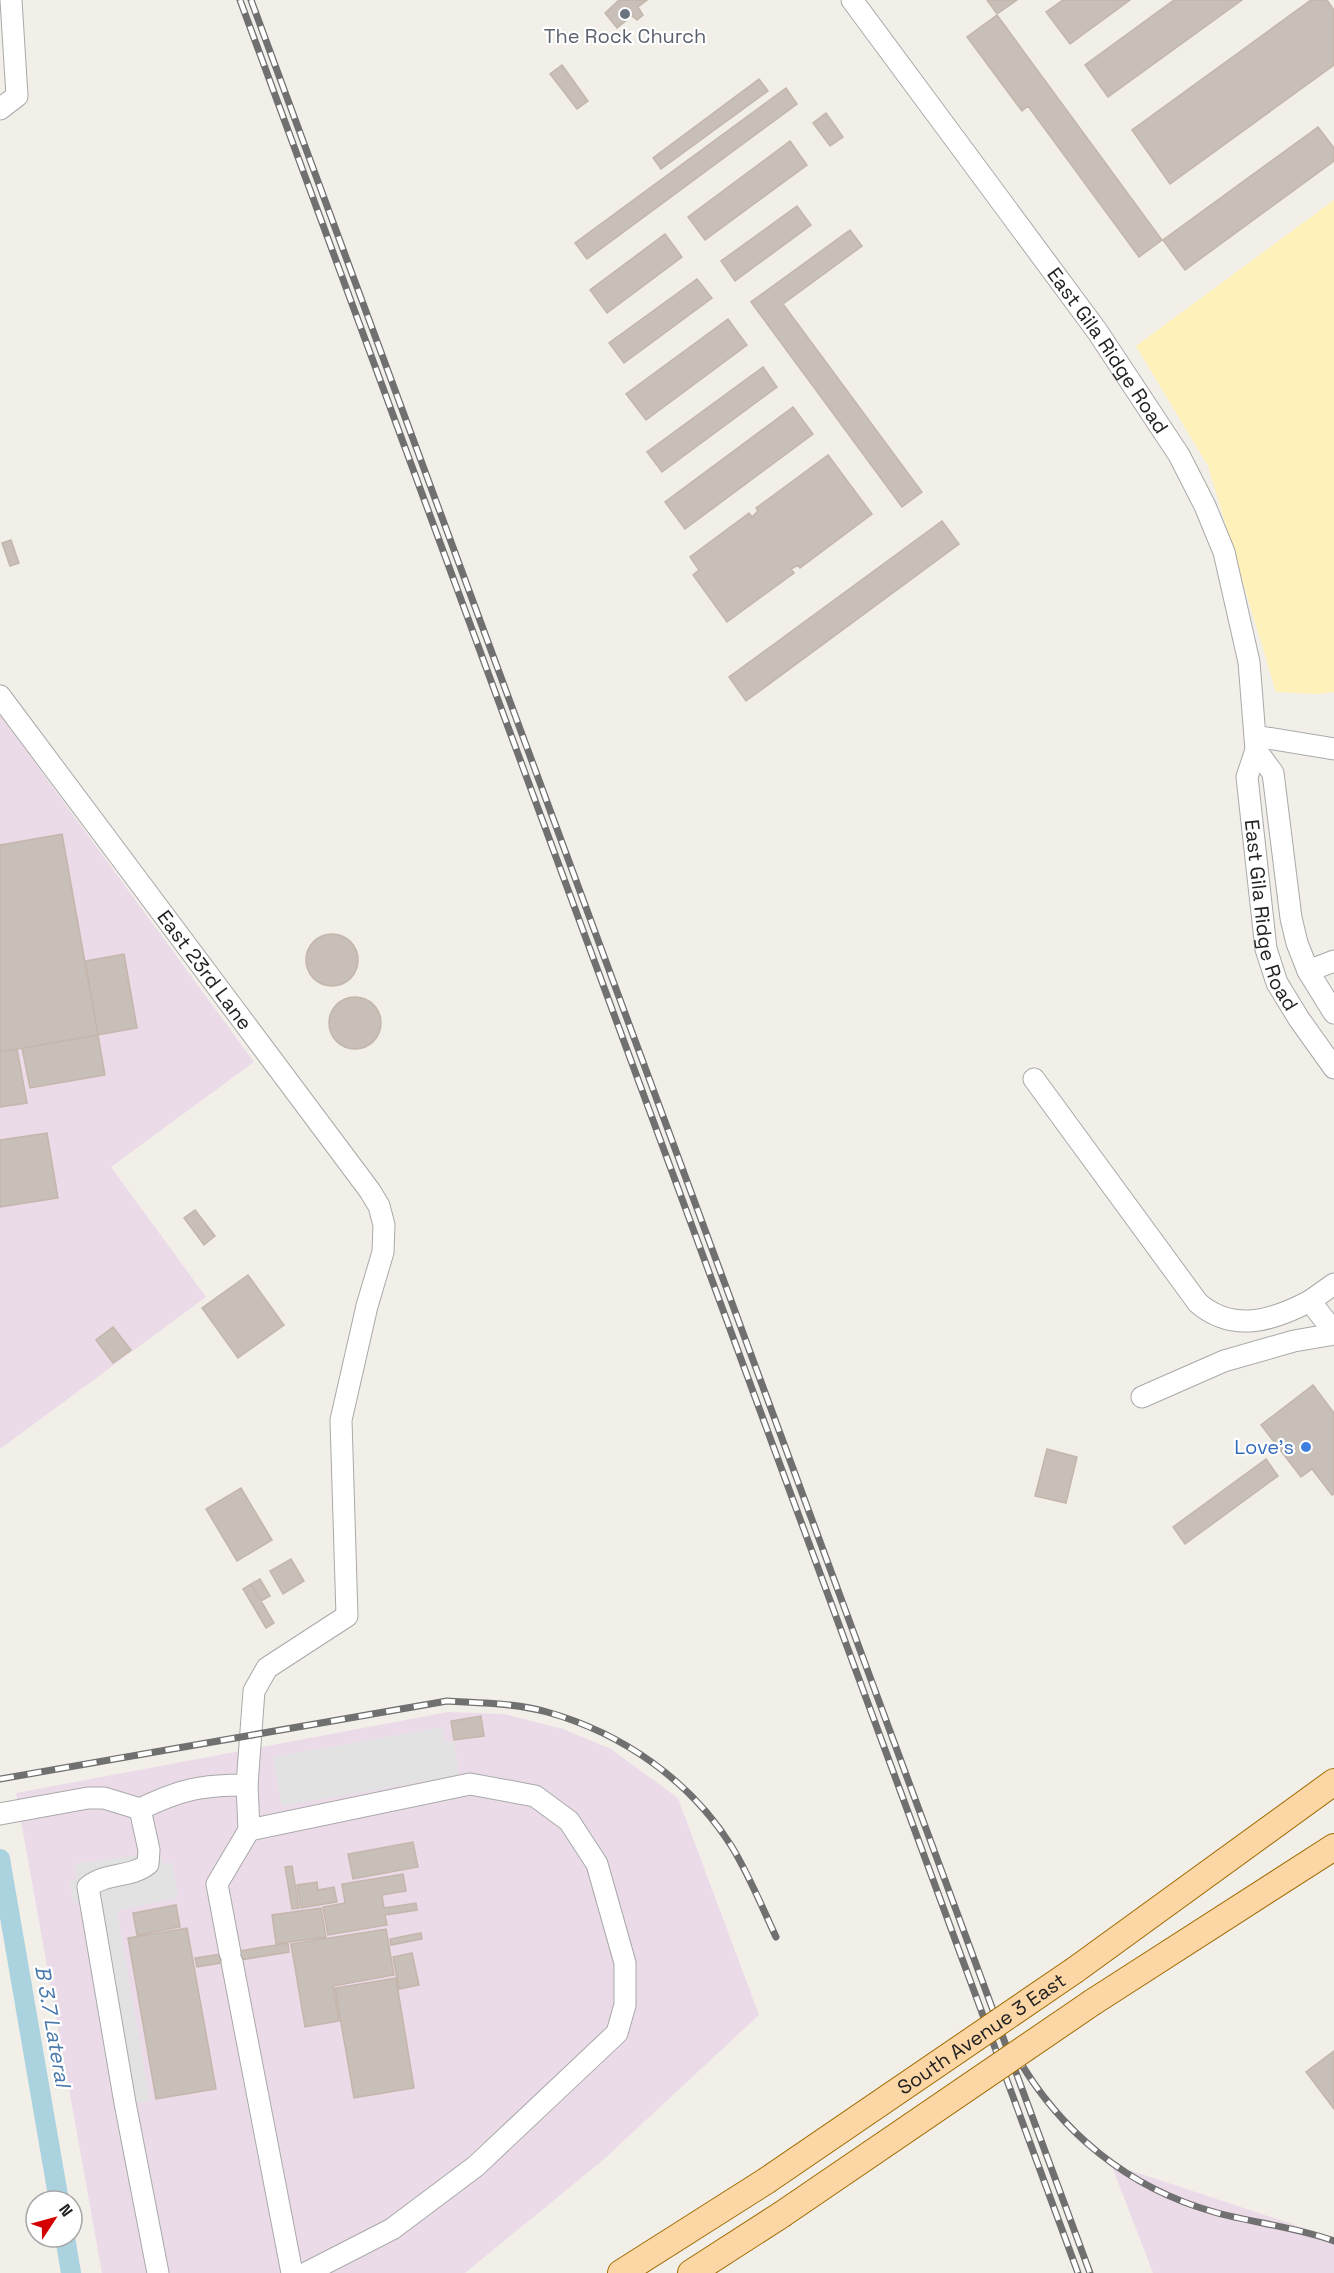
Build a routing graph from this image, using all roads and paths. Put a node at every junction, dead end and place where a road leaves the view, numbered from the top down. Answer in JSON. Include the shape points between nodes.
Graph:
{"nodes":[{"id":1,"x":11,"y":0,"type":"edge"},
{"id":2,"x":852,"y":0,"type":"edge"},
{"id":3,"x":0,"y":109,"type":"edge"},
{"id":4,"x":0,"y":696,"type":"edge"},
{"id":5,"x":1255,"y":743,"type":"junction"},
{"id":6,"x":1334,"y":749,"type":"edge"},
{"id":7,"x":1334,"y":961,"type":"edge"},
{"id":8,"x":1308,"y":971,"type":"junction"},
{"id":9,"x":1334,"y":1013,"type":"edge"},
{"id":10,"x":1334,"y":1068,"type":"edge"},
{"id":11,"x":1034,"y":1079,"type":"dead end"},
{"id":12,"x":1334,"y":1284,"type":"edge"},
{"id":13,"x":1310,"y":1301,"type":"junction"},
{"id":14,"x":1334,"y":1333,"type":"edge"},
{"id":15,"x":1142,"y":1397,"type":"dead end"},
{"id":16,"x":1334,"y":1782,"type":"edge"},
{"id":17,"x":247,"y":1785,"type":"junction"},
{"id":18,"x":141,"y":1809,"type":"junction"},
{"id":19,"x":0,"y":1814,"type":"edge"},
{"id":20,"x":249,"y":1830,"type":"junction"},
{"id":21,"x":1334,"y":1847,"type":"edge"},
{"id":22,"x":158,"y":2273,"type":"edge"},
{"id":23,"x":292,"y":2273,"type":"edge"},
{"id":24,"x":306,"y":2273,"type":"edge"},
{"id":25,"x":621,"y":2273,"type":"edge"},
{"id":26,"x":691,"y":2273,"type":"edge"}],
"edges":[{"from":1,"to":3,"type":"street","via":[[17,96]]},
{"from":2,"to":5,"type":"street","name":"East Gila Ridge Road","via":[[1097,331],[1179,455],[1224,552],[1248,662]]},
{"from":4,"to":17,"type":"street","name":"East 23rd Lane","via":[[370,1191],[384,1225],[383,1252],[341,1420],[347,1616],[267,1668],[254,1691]]},
{"from":5,"to":6,"type":"street"},
{"from":5,"to":8,"type":"street","name":"East Gila Ridge Road","via":[[1273,773],[1291,918]]},
{"from":5,"to":10,"type":"street","name":"East Gila Ridge Road","via":[[1247,777],[1266,949],[1277,983]]},
{"from":7,"to":8,"type":"street"},
{"from":8,"to":9,"type":"street","name":"East Gila Ridge Road"},
{"from":11,"to":13,"type":"street","via":[[1198,1303],[1212,1315],[1234,1322],[1281,1317]]},
{"from":12,"to":13,"type":"street"},
{"from":13,"to":14,"type":"street"},
{"from":14,"to":15,"type":"street","via":[[1224,1361]]},
{"from":16,"to":25,"type":"main road","name":"South Avenue 3 East","bridge":true,"via":[[1075,1970],[766,2181]]},
{"from":17,"to":18,"type":"street","via":[[202,1785],[173,1793]]},
{"from":17,"to":20,"type":"street"},
{"from":18,"to":19,"type":"street","via":[[104,1798],[88,1798]]},
{"from":18,"to":22,"type":"street","via":[[148,1864],[140,1870],[97,1879],[88,1887]]},
{"from":20,"to":23,"type":"street","via":[[217,1884]]},
{"from":20,"to":24,"type":"street","via":[[470,1784],[535,1796],[568,1821],[597,1864],[625,1963],[625,2005],[617,2033],[476,2166],[392,2229]]},
{"from":21,"to":26,"type":"main road","name":"South Avenue 3 East","bridge":true,"via":[[1093,2002]]}]}
